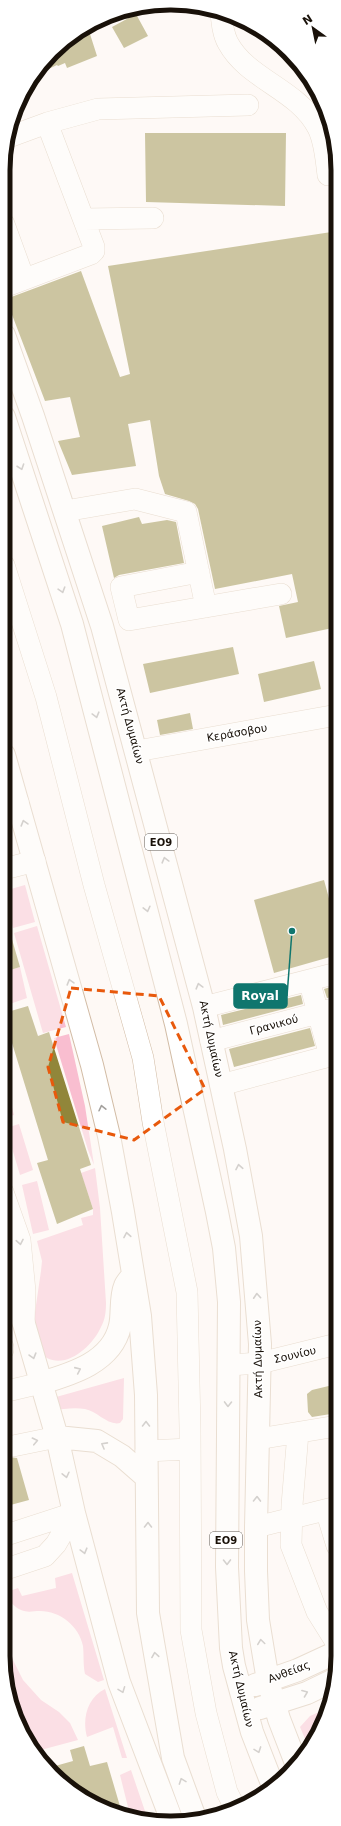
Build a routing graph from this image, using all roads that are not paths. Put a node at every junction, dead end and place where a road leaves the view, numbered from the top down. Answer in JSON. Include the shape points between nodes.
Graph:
{"nodes":[{"id":1,"x":222,"y":19,"type":"edge"},
{"id":2,"x":248,"y":105,"type":"dead end"},
{"id":3,"x":47,"y":123,"type":"junction"},
{"id":4,"x":14,"y":135,"type":"edge"},
{"id":5,"x":328,"y":176,"type":"dead end"},
{"id":6,"x":153,"y":218,"type":"dead end"},
{"id":7,"x":84,"y":219,"type":"junction"},
{"id":8,"x":10,"y":240,"type":"edge"},
{"id":9,"x":24,"y":279,"type":"junction"},
{"id":10,"x":10,"y":285,"type":"edge"},
{"id":11,"x":10,"y":352,"type":"edge"},
{"id":12,"x":10,"y":434,"type":"edge"},
{"id":13,"x":65,"y":511,"type":"junction"},
{"id":14,"x":199,"y":572,"type":"junction"},
{"id":15,"x":10,"y":583,"type":"edge"},
{"id":16,"x":281,"y":594,"type":"dead end"},
{"id":17,"x":206,"y":607,"type":"junction"},
{"id":18,"x":331,"y":716,"type":"edge"},
{"id":19,"x":137,"y":751,"type":"junction"},
{"id":20,"x":10,"y":803,"type":"edge"},
{"id":21,"x":35,"y":861,"type":"junction"},
{"id":22,"x":10,"y":867,"type":"edge"},
{"id":23,"x":331,"y":974,"type":"edge"},
{"id":24,"x":309,"y":980,"type":"junction"},
{"id":25,"x":204,"y":1007,"type":"junction"},
{"id":26,"x":327,"y":1011,"type":"edge"},
{"id":27,"x":331,"y":1040,"type":"edge"},
{"id":28,"x":211,"y":1041,"type":"junction"},
{"id":29,"x":331,"y":1056,"type":"edge"},
{"id":30,"x":221,"y":1085,"type":"junction"},
{"id":31,"x":10,"y":1212,"type":"edge"},
{"id":32,"x":134,"y":1274,"type":"junction"},
{"id":33,"x":10,"y":1291,"type":"edge"},
{"id":34,"x":24,"y":1324,"type":"junction"},
{"id":35,"x":331,"y":1345,"type":"edge"},
{"id":36,"x":260,"y":1363,"type":"junction"},
{"id":37,"x":229,"y":1365,"type":"junction"},
{"id":38,"x":41,"y":1383,"type":"junction"},
{"id":39,"x":10,"y":1390,"type":"edge"},
{"id":40,"x":331,"y":1427,"type":"edge"},
{"id":41,"x":298,"y":1433,"type":"junction"},
{"id":42,"x":57,"y":1437,"type":"junction"},
{"id":43,"x":258,"y":1439,"type":"junction"},
{"id":44,"x":14,"y":1446,"type":"dead end"},
{"id":45,"x":190,"y":1449,"type":"junction"},
{"id":46,"x":146,"y":1451,"type":"junction"},
{"id":47,"x":146,"y":1477,"type":"junction"},
{"id":48,"x":331,"y":1509,"type":"edge"},
{"id":49,"x":74,"y":1513,"type":"junction"},
{"id":50,"x":291,"y":1520,"type":"junction"},
{"id":51,"x":256,"y":1527,"type":"junction"},
{"id":52,"x":10,"y":1534,"type":"edge"},
{"id":53,"x":10,"y":1568,"type":"edge"},
{"id":54,"x":331,"y":1634,"type":"edge"},
{"id":55,"x":331,"y":1655,"type":"edge"},
{"id":56,"x":268,"y":1681,"type":"junction"},
{"id":57,"x":329,"y":1683,"type":"edge"},
{"id":58,"x":240,"y":1690,"type":"junction"},
{"id":59,"x":274,"y":1704,"type":"junction"},
{"id":60,"x":246,"y":1712,"type":"junction"},
{"id":61,"x":294,"y":1758,"type":"edge"},
{"id":62,"x":271,"y":1781,"type":"edge"},
{"id":63,"x":233,"y":1804,"type":"edge"},
{"id":64,"x":194,"y":1815,"type":"edge"},
{"id":65,"x":170,"y":1816,"type":"edge"}],
"edges":[{"from":1,"to":5,"type":"street","via":[[227,42],[237,57],[252,71],[291,97],[309,114],[318,128],[323,143]]},
{"from":2,"to":3,"type":"street","via":[[98,109]]},
{"from":3,"to":4,"type":"street"},
{"from":3,"to":7,"type":"street"},
{"from":6,"to":7,"type":"street"},
{"from":7,"to":9,"type":"street","via":[[94,247],[91,254]]},
{"from":8,"to":9,"type":"street"},
{"from":9,"to":10,"type":"street"},
{"from":11,"to":13,"type":"main road","name":"Ακτή Δυμαίων","number":"ΕΟ9"},
{"from":12,"to":37,"type":"main road","name":"Ακτή Δυμαίων","number":"ΕΟ9","one_way":true,"via":[[72,624],[176,1024],[224,1248],[229,1302]]},
{"from":13,"to":14,"type":"street","via":[[135,499],[186,512]]},
{"from":13,"to":19,"type":"main road","name":"Ακτή Δυμαίων","number":"ΕΟ9","via":[[90,586]]},
{"from":14,"to":17,"type":"street"},
{"from":14,"to":17,"type":"street","via":[[121,587],[128,620]]},
{"from":15,"to":45,"type":"street","via":[[46,697],[94,885],[143,1058],[187,1292]]},
{"from":16,"to":17,"type":"street"},
{"from":18,"to":19,"type":"street","name":"Κεράσοβου"},
{"from":25,"to":19,"type":"main road","name":"Ακτή Δυμαίων","number":"ΕΟ9","one_way":true},
{"from":21,"to":20,"type":"main road","one_way":true},
{"from":21,"to":22,"type":"street"},
{"from":32,"to":21,"type":"main road","one_way":true,"via":[[109,1136],[92,1065]]},
{"from":23,"to":24,"type":"street"},
{"from":24,"to":25,"type":"street"},
{"from":24,"to":26,"type":"street"},
{"from":25,"to":28,"type":"main road","name":"Ακτή Δυμαίων","number":"ΕΟ9"},
{"from":26,"to":27,"type":"street"},
{"from":26,"to":28,"type":"street","name":"Γρανικού"},
{"from":28,"to":30,"type":"main road","name":"Ακτή Δυμαίων","number":"ΕΟ9"},
{"from":29,"to":30,"type":"street"},
{"from":36,"to":30,"type":"main road","name":"Ακτή Δυμαίων","number":"ΕΟ9","one_way":true,"via":[[251,1236]]},
{"from":31,"to":34,"type":"street","one_way":true,"via":[[20,1240],[25,1278]]},
{"from":38,"to":32,"type":"main road","one_way":true,"via":[[84,1368],[108,1350],[120,1327],[124,1287]]},
{"from":46,"to":32,"type":"main road","one_way":true,"via":[[146,1395]]},
{"from":33,"to":34,"type":"main road"},
{"from":34,"to":38,"type":"main road","one_way":true},
{"from":35,"to":36,"type":"street","name":"Σουνίου"},
{"from":36,"to":37,"type":"street","name":"Σουνίου"},
{"from":36,"to":43,"type":"main road","name":"Ακτή Δυμαίων","number":"ΕΟ9"},
{"from":37,"to":58,"type":"main road","name":"Ακτή Δυμαίων","number":"ΕΟ9","one_way":true,"via":[[227,1586],[231,1648]]},
{"from":38,"to":39,"type":"street"},
{"from":38,"to":42,"type":"main road"},
{"from":40,"to":41,"type":"street"},
{"from":41,"to":43,"type":"street"},
{"from":41,"to":50,"type":"street"},
{"from":44,"to":42,"type":"street","one_way":true},
{"from":47,"to":42,"type":"main road","one_way":true,"via":[[122,1456],[97,1441]]},
{"from":42,"to":49,"type":"main road","one_way":true},
{"from":51,"to":43,"type":"main road","name":"Ακτή Δυμαίων","number":"ΕΟ9","one_way":true},
{"from":45,"to":46,"type":"street"},
{"from":45,"to":63,"type":"street","via":[[191,1630],[206,1713],[227,1792]]},
{"from":46,"to":47,"type":"main road"},
{"from":64,"to":47,"type":"main road","one_way":true,"via":[[173,1758],[148,1613]]},
{"from":48,"to":50,"type":"street"},
{"from":49,"to":52,"type":"street"},
{"from":49,"to":53,"type":"street","via":[[56,1544],[45,1556]]},
{"from":49,"to":65,"type":"main road","one_way":true,"via":[[119,1682]]},
{"from":50,"to":51,"type":"street"},
{"from":50,"to":54,"type":"street","via":[[290,1541],[293,1553],[317,1612]]},
{"from":56,"to":51,"type":"main road","name":"Ακτή Δυμαίων","number":"ΕΟ9","one_way":true,"via":[[257,1606]]},
{"from":55,"to":56,"type":"main road","name":"Ανθείας"},
{"from":56,"to":58,"type":"main road","name":"Ανθείας"},
{"from":56,"to":59,"type":"main road","name":"Ακτή Δυμαίων","number":"ΕΟ9"},
{"from":59,"to":57,"type":"main road","one_way":true},
{"from":58,"to":60,"type":"main road","name":"Ακτή Δυμαίων","number":"ΕΟ9"},
{"from":59,"to":60,"type":"main road"},
{"from":59,"to":61,"type":"main road","name":"Ακτή Δυμαίων","number":"ΕΟ9"},
{"from":60,"to":62,"type":"main road","name":"Ακτή Δυμαίων","number":"ΕΟ9","one_way":true}]}
